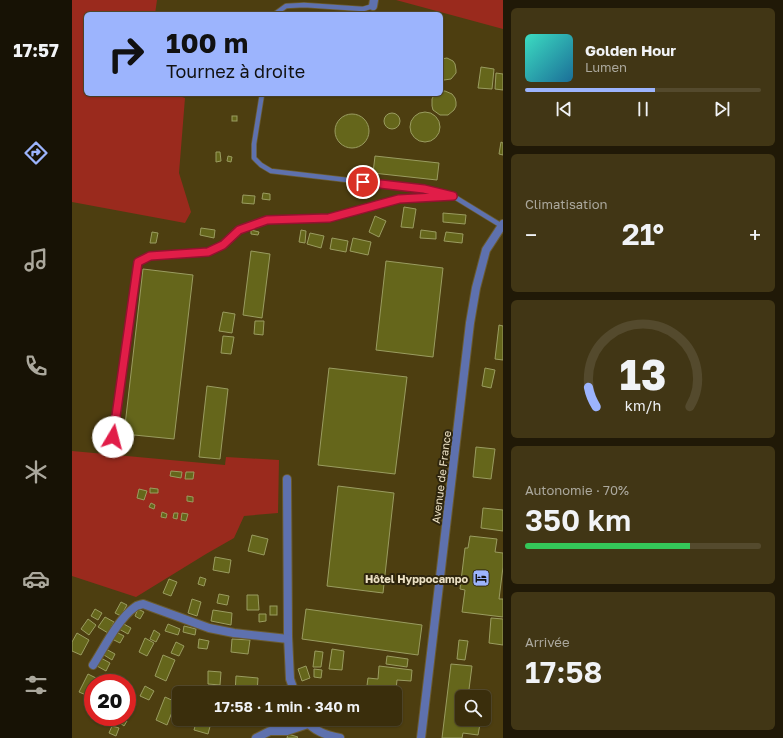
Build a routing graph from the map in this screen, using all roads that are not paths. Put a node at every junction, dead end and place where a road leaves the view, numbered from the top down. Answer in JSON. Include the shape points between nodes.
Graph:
{"nodes":[{"id":1,"x":374,"y":3,"type":"edge"},
{"id":2,"x":278,"y":12,"type":"edge"},
{"id":3,"x":262,"y":96,"type":"edge"},
{"id":4,"x":453,"y":196,"type":"junction"},
{"id":5,"x":502,"y":225,"type":"edge"},
{"id":6,"x":113,"y":437,"type":"dead end"},
{"id":7,"x":287,"y":479,"type":"dead end"},
{"id":8,"x":288,"y":639,"type":"junction"},
{"id":9,"x":93,"y":665,"type":"dead end"},
{"id":10,"x":292,"y":686,"type":"edge"},
{"id":11,"x":297,"y":726,"type":"edge"},
{"id":12,"x":310,"y":726,"type":"edge"},
{"id":13,"x":256,"y":738,"type":"edge"},
{"id":14,"x":340,"y":738,"type":"edge"},
{"id":15,"x":421,"y":738,"type":"edge"}],
"edges":[{"from":1,"to":2,"type":"lane","via":[[363,9],[286,6]]},
{"from":3,"to":4,"type":"lane","via":[[254,158],[271,171],[424,189]]},
{"from":4,"to":5,"type":"lane"},
{"from":4,"to":6,"type":"lane","via":[[399,199],[329,218],[267,220],[239,230],[223,245],[208,252],[150,256],[138,262]]},
{"from":5,"to":15,"type":"street","name":"Avenue de France","via":[[486,250],[470,323]]},
{"from":7,"to":8,"type":"street"},
{"from":8,"to":9,"type":"street","via":[[209,628],[143,604],[136,606],[127,614]]},
{"from":8,"to":10,"type":"street"},
{"from":11,"to":13,"type":"street","via":[[288,731],[270,732]]},
{"from":12,"to":14,"type":"street"}]}
